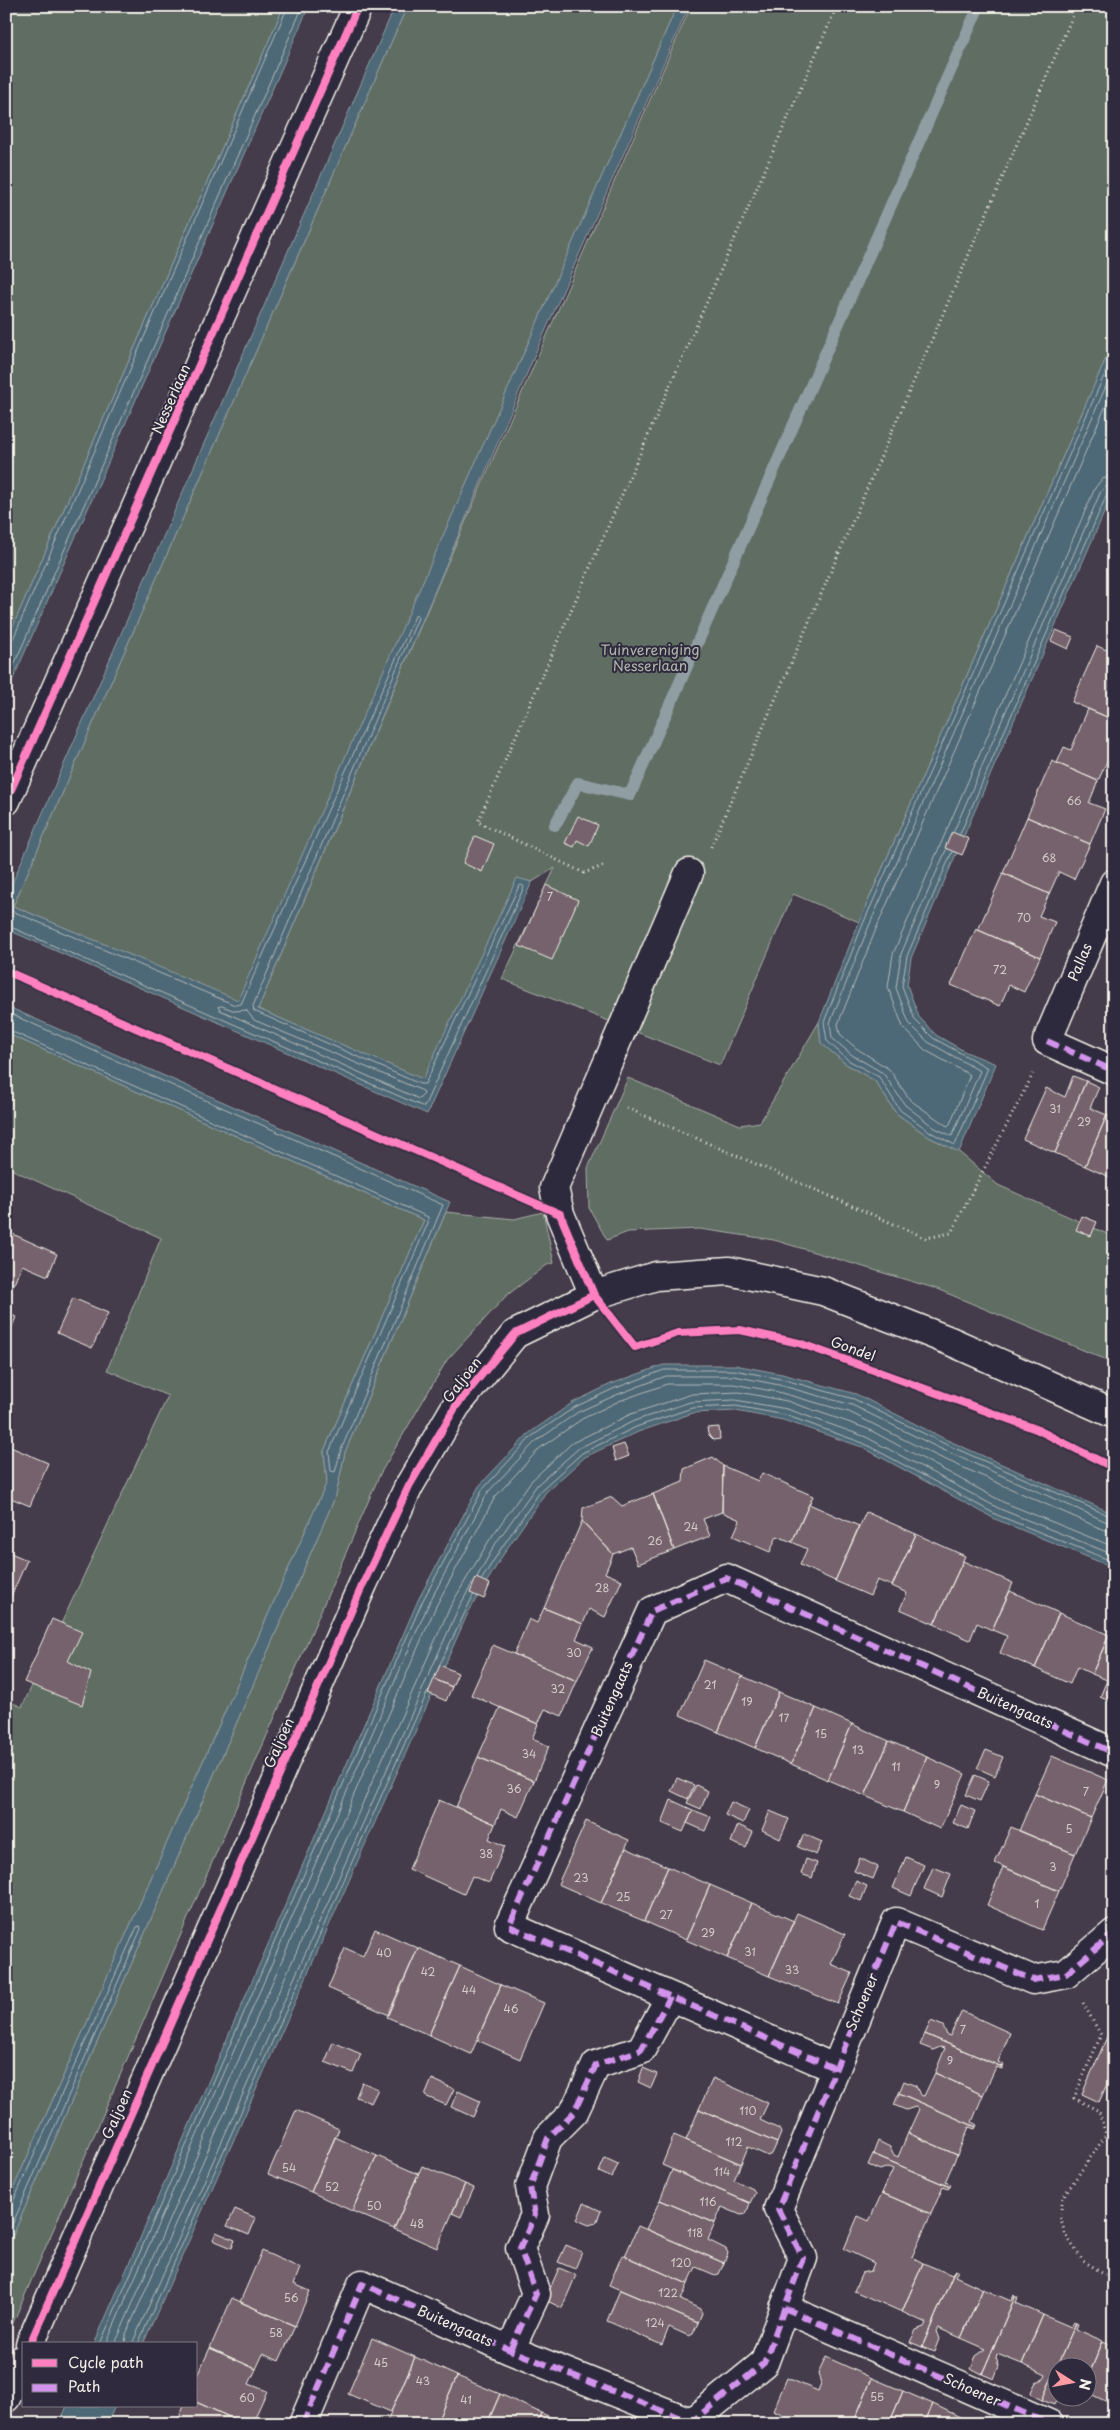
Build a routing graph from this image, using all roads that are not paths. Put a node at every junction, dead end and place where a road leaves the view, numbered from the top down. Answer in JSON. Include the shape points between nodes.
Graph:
{"nodes":[{"id":1,"x":358,"y":6,"type":"edge"},
{"id":2,"x":6,"y":802,"type":"edge"},
{"id":3,"x":689,"y":873,"type":"road end"},
{"id":4,"x":1114,"y":883,"type":"edge"},
{"id":5,"x":1114,"y":1071,"type":"edge"},
{"id":6,"x":594,"y":1295,"type":"junction"},
{"id":7,"x":1114,"y":1414,"type":"edge"},
{"id":8,"x":1114,"y":1753,"type":"edge"},
{"id":9,"x":1114,"y":1933,"type":"edge"},
{"id":10,"x":670,"y":1997,"type":"junction"},
{"id":11,"x":834,"y":2068,"type":"junction"},
{"id":12,"x":784,"y":2308,"type":"junction"},
{"id":13,"x":31,"y":2342,"type":"edge"},
{"id":14,"x":510,"y":2350,"type":"junction"},
{"id":15,"x":22,"y":2362,"type":"edge"},
{"id":16,"x":6,"y":2398,"type":"edge"},
{"id":17,"x":690,"y":2423,"type":"edge"},
{"id":18,"x":303,"y":2424,"type":"edge"},
{"id":19,"x":1050,"y":2424,"type":"edge"}],
"edges":[{"from":1,"to":2,"type":"street","name":"Nesserlaan"},
{"from":3,"to":6,"type":"street","via":[[554,1188],[560,1214]]},
{"from":4,"to":5,"type":"street","name":"Pallas","via":[[1046,1041]]},
{"from":6,"to":7,"type":"street","via":[[656,1276],[729,1271],[823,1291],[950,1340]]},
{"from":6,"to":13,"type":"street","name":"Galjoen","via":[[515,1334],[456,1406],[409,1486],[359,1593]]},
{"from":8,"to":10,"type":"street","name":"Buitengaats","via":[[726,1578],[652,1611],[510,1926]]},
{"from":9,"to":11,"type":"street","name":"Schoener","via":[[1066,1974],[1033,1980],[896,1922]]},
{"from":10,"to":11,"type":"street","name":"Buitengaats"},
{"from":10,"to":14,"type":"street","via":[[641,2050],[596,2064],[574,2112],[548,2138],[530,2187],[535,2215],[520,2248],[536,2294]]},
{"from":11,"to":12,"type":"street","name":"Schoener","via":[[778,2209],[803,2258]]},
{"from":12,"to":17,"type":"street","name":"Schoener","via":[[764,2363]]},
{"from":12,"to":19,"type":"street","name":"Schoener"},
{"from":14,"to":17,"type":"street","name":"Buitengaats"},
{"from":14,"to":18,"type":"street","name":"Buitengaats","via":[[362,2284]]},
{"from":15,"to":16,"type":"street"}]}
